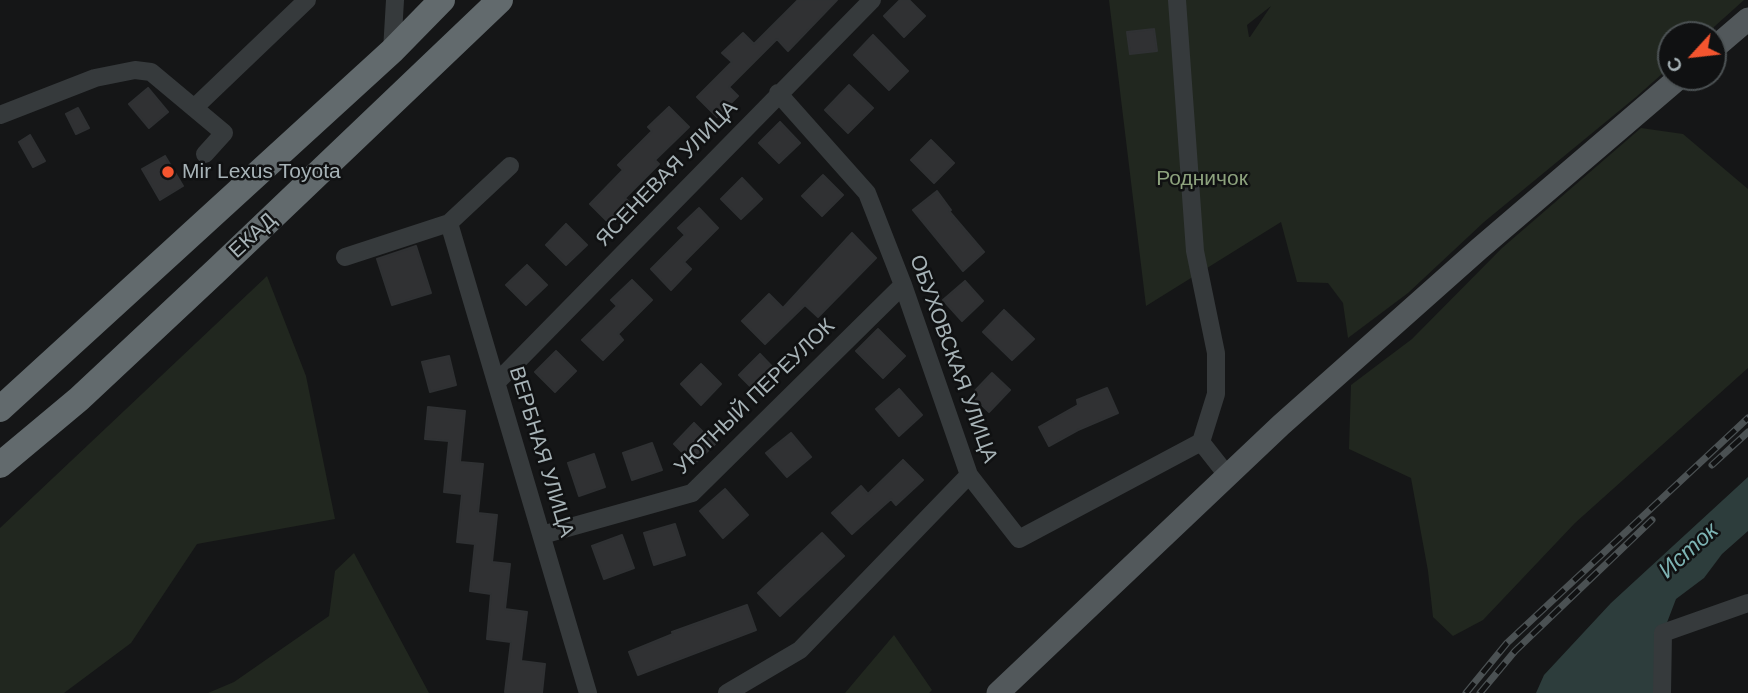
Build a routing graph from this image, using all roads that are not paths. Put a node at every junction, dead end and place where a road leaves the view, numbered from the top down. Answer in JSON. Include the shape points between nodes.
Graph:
{"nodes":[{"id":1,"x":307,"y":0,"type":"edge"},
{"id":2,"x":395,"y":0,"type":"edge"},
{"id":3,"x":442,"y":0,"type":"edge"},
{"id":4,"x":500,"y":0,"type":"edge"},
{"id":5,"x":872,"y":0,"type":"edge"},
{"id":6,"x":1180,"y":2,"type":"edge"},
{"id":7,"x":1748,"y":19,"type":"edge"},
{"id":8,"x":1727,"y":37,"type":"edge"},
{"id":9,"x":392,"y":51,"type":"junction"},
{"id":10,"x":1664,"y":91,"type":"edge"},
{"id":11,"x":778,"y":93,"type":"junction"},
{"id":12,"x":194,"y":108,"type":"junction"},
{"id":13,"x":0,"y":115,"type":"edge"},
{"id":14,"x":205,"y":153,"type":"dead end"},
{"id":15,"x":510,"y":166,"type":"dead end"},
{"id":16,"x":449,"y":223,"type":"junction"},
{"id":17,"x":345,"y":257,"type":"dead end"},
{"id":18,"x":903,"y":285,"type":"junction"},
{"id":19,"x":497,"y":382,"type":"junction"},
{"id":20,"x":79,"y":398,"type":"junction"},
{"id":21,"x":0,"y":409,"type":"edge"},
{"id":22,"x":1201,"y":442,"type":"junction"},
{"id":23,"x":0,"y":465,"type":"edge"},
{"id":24,"x":969,"y":475,"type":"junction"},
{"id":25,"x":1227,"y":475,"type":"junction"},
{"id":26,"x":0,"y":486,"type":"edge"},
{"id":27,"x":542,"y":535,"type":"junction"},
{"id":28,"x":1748,"y":603,"type":"edge"},
{"id":29,"x":588,"y":693,"type":"edge"},
{"id":30,"x":727,"y":693,"type":"edge"},
{"id":31,"x":998,"y":693,"type":"edge"},
{"id":32,"x":1662,"y":693,"type":"edge"}],
"edges":[{"from":1,"to":12,"type":"street"},
{"from":2,"to":9,"type":"street"},
{"from":3,"to":9,"type":"highway","name":"ЕКАД"},
{"from":4,"to":20,"type":"highway","name":"ЕКАД"},
{"from":5,"to":11,"type":"street","name":"ЯСЕНЕВАЯ УЛИЦА"},
{"from":6,"to":22,"type":"street","via":[[1195,251],[1216,353],[1216,394]]},
{"from":7,"to":8,"type":"main road"},
{"from":9,"to":21,"type":"highway","name":"ЕКАД"},
{"from":10,"to":25,"type":"main road","via":[[1479,248]]},
{"from":11,"to":18,"type":"street","name":"ОБУХОВСКАЯ УЛИЦА","via":[[867,192]]},
{"from":11,"to":19,"type":"street","name":"ЯСЕНЕВАЯ УЛИЦА"},
{"from":12,"to":13,"type":"street","via":[[151,72],[135,70],[95,78]]},
{"from":12,"to":14,"type":"street","via":[[224,133]]},
{"from":15,"to":16,"type":"street"},
{"from":16,"to":17,"type":"street"},
{"from":16,"to":19,"type":"street","name":"ВЕРБНАЯ УЛИЦА"},
{"from":18,"to":24,"type":"street","name":"ОБУХОВСКАЯ УЛИЦА"},
{"from":18,"to":27,"type":"street","name":"УЮТНЫЙ ПЕРЕУЛОК","via":[[692,493]]},
{"from":19,"to":27,"type":"street","name":"ВЕРБНАЯ УЛИЦА"},
{"from":20,"to":23,"type":"highway","name":"ЕКАД"},
{"from":20,"to":26,"type":"highway"},
{"from":22,"to":24,"type":"street","name":"ОБУХОВСКАЯ УЛИЦА","via":[[1019,539]]},
{"from":22,"to":25,"type":"street"},
{"from":24,"to":30,"type":"street","via":[[800,650]]},
{"from":25,"to":31,"type":"main road"},
{"from":27,"to":29,"type":"street","name":"ВЕРБНАЯ УЛИЦА"},
{"from":28,"to":32,"type":"street","via":[[1663,633]]}]}
